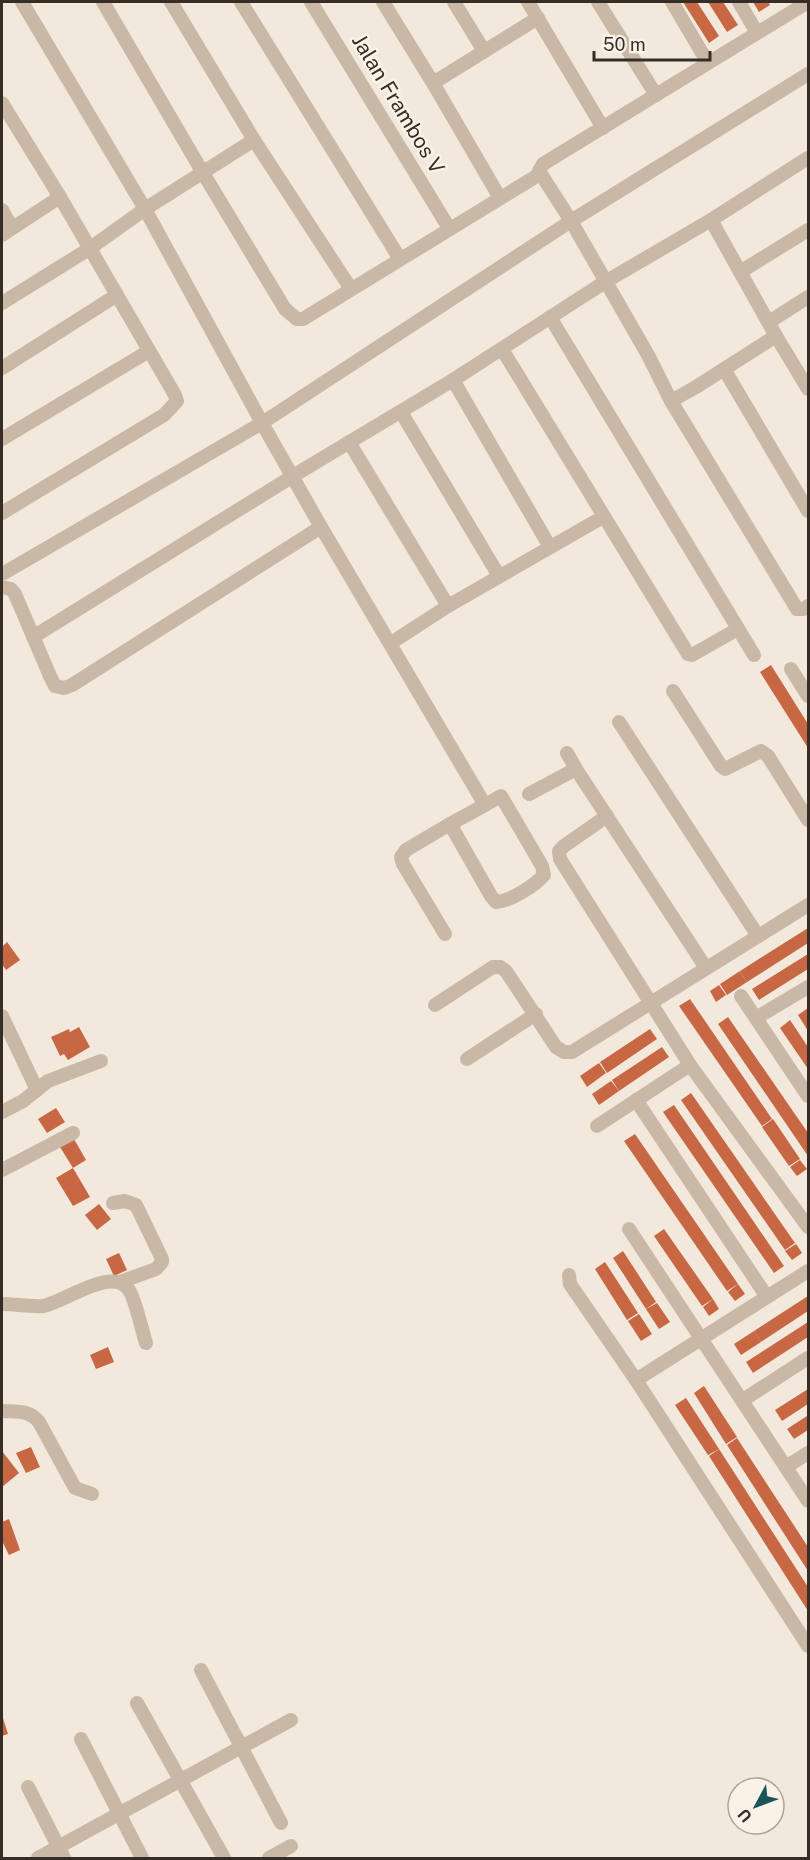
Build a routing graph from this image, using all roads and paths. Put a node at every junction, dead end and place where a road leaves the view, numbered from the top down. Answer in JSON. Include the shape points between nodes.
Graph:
{"nodes":[{"id":1,"x":22,"y":2,"type":"edge"},
{"id":2,"x":103,"y":2,"type":"edge"},
{"id":3,"x":171,"y":2,"type":"edge"},
{"id":4,"x":241,"y":2,"type":"edge"},
{"id":5,"x":311,"y":2,"type":"edge"},
{"id":6,"x":383,"y":2,"type":"edge"},
{"id":7,"x":454,"y":2,"type":"edge"},
{"id":8,"x":528,"y":2,"type":"edge"},
{"id":9,"x":598,"y":2,"type":"edge"},
{"id":10,"x":672,"y":2,"type":"edge"},
{"id":11,"x":739,"y":2,"type":"edge"},
{"id":12,"x":805,"y":2,"type":"edge"},
{"id":13,"x":538,"y":18,"type":"junction"},
{"id":14,"x":757,"y":33,"type":"junction"},
{"id":15,"x":484,"y":51,"type":"junction"},
{"id":16,"x":708,"y":63,"type":"junction"},
{"id":17,"x":808,"y":74,"type":"edge"},
{"id":18,"x":433,"y":83,"type":"junction"},
{"id":19,"x":656,"y":95,"type":"junction"},
{"id":20,"x":2,"y":103,"type":"edge"},
{"id":21,"x":603,"y":128,"type":"junction"},
{"id":22,"x":254,"y":140,"type":"junction"},
{"id":23,"x":808,"y":158,"type":"edge"},
{"id":24,"x":203,"y":173,"type":"junction"},
{"id":25,"x":540,"y":174,"type":"junction"},
{"id":26,"x":60,"y":197,"type":"junction"},
{"id":27,"x":500,"y":198,"type":"junction"},
{"id":28,"x":146,"y":209,"type":"junction"},
{"id":29,"x":2,"y":210,"type":"edge"},
{"id":30,"x":711,"y":220,"type":"junction"},
{"id":31,"x":571,"y":222,"type":"junction"},
{"id":32,"x":449,"y":228,"type":"junction"},
{"id":33,"x":808,"y":230,"type":"edge"},
{"id":34,"x":7,"y":231,"type":"edge"},
{"id":35,"x":90,"y":249,"type":"junction"},
{"id":36,"x":400,"y":259,"type":"junction"},
{"id":37,"x":740,"y":272,"type":"junction"},
{"id":38,"x":604,"y":282,"type":"junction"},
{"id":39,"x":351,"y":289,"type":"junction"},
{"id":40,"x":117,"y":295,"type":"junction"},
{"id":41,"x":808,"y":297,"type":"edge"},
{"id":42,"x":2,"y":303,"type":"edge"},
{"id":43,"x":550,"y":317,"type":"junction"},
{"id":44,"x":769,"y":322,"type":"junction"},
{"id":45,"x":776,"y":336,"type":"junction"},
{"id":46,"x":502,"y":349,"type":"junction"},
{"id":47,"x":149,"y":351,"type":"junction"},
{"id":48,"x":2,"y":368,"type":"edge"},
{"id":49,"x":723,"y":369,"type":"junction"},
{"id":50,"x":805,"y":374,"type":"edge"},
{"id":51,"x":453,"y":380,"type":"junction"},
{"id":52,"x":808,"y":389,"type":"edge"},
{"id":53,"x":671,"y":401,"type":"junction"},
{"id":54,"x":401,"y":412,"type":"junction"},
{"id":55,"x":262,"y":423,"type":"junction"},
{"id":56,"x":2,"y":439,"type":"edge"},
{"id":57,"x":349,"y":442,"type":"junction"},
{"id":58,"x":293,"y":476,"type":"junction"},
{"id":59,"x":808,"y":511,"type":"edge"},
{"id":60,"x":2,"y":513,"type":"edge"},
{"id":61,"x":603,"y":517,"type":"junction"},
{"id":62,"x":321,"y":527,"type":"junction"},
{"id":63,"x":550,"y":547,"type":"junction"},
{"id":64,"x":3,"y":570,"type":"edge"},
{"id":65,"x":499,"y":576,"type":"junction"},
{"id":66,"x":6,"y":588,"type":"edge"},
{"id":67,"x":448,"y":606,"type":"junction"},
{"id":68,"x":808,"y":606,"type":"edge"},
{"id":69,"x":738,"y":629,"type":"junction"},
{"id":70,"x":33,"y":637,"type":"junction"},
{"id":71,"x":391,"y":643,"type":"junction"},
{"id":72,"x":754,"y":655,"type":"dead end"},
{"id":73,"x":791,"y":669,"type":"dead end"},
{"id":74,"x":673,"y":692,"type":"dead end"},
{"id":75,"x":808,"y":696,"type":"edge"},
{"id":76,"x":619,"y":722,"type":"dead end"},
{"id":77,"x":567,"y":753,"type":"dead end"},
{"id":78,"x":576,"y":769,"type":"junction"},
{"id":79,"x":529,"y":794,"type":"dead end"},
{"id":80,"x":485,"y":806,"type":"junction"},
{"id":81,"x":607,"y":816,"type":"junction"},
{"id":82,"x":808,"y":820,"type":"edge"},
{"id":83,"x":450,"y":824,"type":"junction"},
{"id":84,"x":808,"y":905,"type":"edge"},
{"id":85,"x":445,"y":934,"type":"dead end"},
{"id":86,"x":758,"y":936,"type":"junction"},
{"id":87,"x":706,"y":968,"type":"junction"},
{"id":88,"x":808,"y":987,"type":"edge"},
{"id":89,"x":741,"y":996,"type":"dead end"},
{"id":90,"x":652,"y":1004,"type":"junction"},
{"id":91,"x":435,"y":1005,"type":"dead end"},
{"id":92,"x":536,"y":1014,"type":"junction"},
{"id":93,"x":2,"y":1016,"type":"edge"},
{"id":94,"x":756,"y":1018,"type":"junction"},
{"id":95,"x":467,"y":1059,"type":"dead end"},
{"id":96,"x":101,"y":1060,"type":"dead end"},
{"id":97,"x":690,"y":1065,"type":"junction"},
{"id":98,"x":37,"y":1090,"type":"junction"},
{"id":99,"x":808,"y":1096,"type":"edge"},
{"id":100,"x":636,"y":1100,"type":"junction"},
{"id":101,"x":2,"y":1112,"type":"edge"},
{"id":102,"x":597,"y":1126,"type":"dead end"},
{"id":103,"x":73,"y":1133,"type":"dead end"},
{"id":104,"x":2,"y":1170,"type":"edge"},
{"id":105,"x":113,"y":1203,"type":"dead end"},
{"id":106,"x":804,"y":1210,"type":"edge"},
{"id":107,"x":808,"y":1227,"type":"edge"},
{"id":108,"x":629,"y":1229,"type":"dead end"},
{"id":109,"x":808,"y":1271,"type":"edge"},
{"id":110,"x":569,"y":1275,"type":"dead end"},
{"id":111,"x":120,"y":1282,"type":"junction"},
{"id":112,"x":767,"y":1297,"type":"junction"},
{"id":113,"x":2,"y":1304,"type":"edge"},
{"id":114,"x":701,"y":1338,"type":"junction"},
{"id":115,"x":146,"y":1343,"type":"dead end"},
{"id":116,"x":808,"y":1358,"type":"edge"},
{"id":117,"x":636,"y":1380,"type":"junction"},
{"id":118,"x":743,"y":1400,"type":"junction"},
{"id":119,"x":2,"y":1410,"type":"edge"},
{"id":120,"x":808,"y":1453,"type":"edge"},
{"id":121,"x":786,"y":1467,"type":"junction"},
{"id":122,"x":92,"y":1494,"type":"dead end"},
{"id":123,"x":808,"y":1501,"type":"edge"},
{"id":124,"x":807,"y":1640,"type":"edge"},
{"id":125,"x":201,"y":1670,"type":"dead end"},
{"id":126,"x":137,"y":1703,"type":"dead end"},
{"id":127,"x":291,"y":1720,"type":"dead end"},
{"id":128,"x":81,"y":1739,"type":"dead end"},
{"id":129,"x":242,"y":1748,"type":"junction"},
{"id":130,"x":180,"y":1781,"type":"junction"},
{"id":131,"x":28,"y":1787,"type":"dead end"},
{"id":132,"x":118,"y":1813,"type":"junction"},
{"id":133,"x":281,"y":1823,"type":"dead end"},
{"id":134,"x":291,"y":1846,"type":"dead end"},
{"id":135,"x":61,"y":1853,"type":"edge"},
{"id":136,"x":38,"y":1858,"type":"edge"},
{"id":137,"x":142,"y":1858,"type":"edge"},
{"id":138,"x":224,"y":1858,"type":"edge"},
{"id":139,"x":269,"y":1858,"type":"edge"}],
"edges":[{"from":1,"to":28,"type":"street"},
{"from":2,"to":24,"type":"street"},
{"from":3,"to":22,"type":"street"},
{"from":4,"to":36,"type":"street"},
{"from":5,"to":32,"type":"street","name":"Jalan Frambos V"},
{"from":6,"to":18,"type":"street"},
{"from":7,"to":15,"type":"street"},
{"from":8,"to":13,"type":"street"},
{"from":9,"to":19,"type":"street"},
{"from":10,"to":16,"type":"street"},
{"from":11,"to":14,"type":"street"},
{"from":12,"to":14,"type":"street"},
{"from":13,"to":15,"type":"street"},
{"from":13,"to":21,"type":"street"},
{"from":14,"to":16,"type":"street"},
{"from":15,"to":18,"type":"street"},
{"from":16,"to":19,"type":"street"},
{"from":17,"to":31,"type":"street"},
{"from":18,"to":27,"type":"street"},
{"from":19,"to":21,"type":"street"},
{"from":20,"to":26,"type":"street"},
{"from":21,"to":25,"type":"street","via":[[543,164]]},
{"from":22,"to":24,"type":"street"},
{"from":22,"to":39,"type":"street"},
{"from":23,"to":30,"type":"street"},
{"from":24,"to":28,"type":"street"},
{"from":24,"to":39,"type":"street","via":[[292,317],[303,319]]},
{"from":25,"to":27,"type":"street"},
{"from":25,"to":31,"type":"street"},
{"from":26,"to":34,"type":"street"},
{"from":26,"to":35,"type":"street"},
{"from":27,"to":32,"type":"street"},
{"from":28,"to":35,"type":"street"},
{"from":28,"to":55,"type":"street"},
{"from":29,"to":34,"type":"street"},
{"from":30,"to":37,"type":"street"},
{"from":30,"to":38,"type":"street"},
{"from":31,"to":38,"type":"street"},
{"from":31,"to":55,"type":"street"},
{"from":32,"to":36,"type":"street"},
{"from":33,"to":37,"type":"street"},
{"from":35,"to":40,"type":"street"},
{"from":35,"to":42,"type":"street"},
{"from":36,"to":39,"type":"street"},
{"from":37,"to":44,"type":"street"},
{"from":38,"to":43,"type":"street"},
{"from":38,"to":53,"type":"street"},
{"from":40,"to":47,"type":"street"},
{"from":40,"to":48,"type":"street"},
{"from":41,"to":44,"type":"street"},
{"from":43,"to":46,"type":"street"},
{"from":43,"to":69,"type":"street"},
{"from":44,"to":45,"type":"street"},
{"from":45,"to":49,"type":"street"},
{"from":45,"to":50,"type":"street"},
{"from":46,"to":51,"type":"street"},
{"from":46,"to":61,"type":"street"},
{"from":47,"to":56,"type":"street"},
{"from":47,"to":60,"type":"street","via":[[175,395],[174,406]]},
{"from":49,"to":53,"type":"street"},
{"from":49,"to":59,"type":"street"},
{"from":50,"to":52,"type":"street"},
{"from":51,"to":54,"type":"street"},
{"from":51,"to":63,"type":"street"},
{"from":53,"to":68,"type":"street","via":[[797,609]]},
{"from":54,"to":57,"type":"street"},
{"from":54,"to":65,"type":"street"},
{"from":55,"to":58,"type":"street"},
{"from":55,"to":64,"type":"street"},
{"from":57,"to":58,"type":"street"},
{"from":57,"to":67,"type":"street"},
{"from":58,"to":62,"type":"street"},
{"from":58,"to":70,"type":"street"},
{"from":61,"to":63,"type":"street"},
{"from":61,"to":69,"type":"street","via":[[688,654]]},
{"from":62,"to":70,"type":"street","via":[[72,685],[55,686]]},
{"from":62,"to":71,"type":"street"},
{"from":63,"to":65,"type":"street"},
{"from":64,"to":66,"type":"street"},
{"from":65,"to":67,"type":"street"},
{"from":66,"to":70,"type":"street","via":[[15,594]]},
{"from":67,"to":71,"type":"street"},
{"from":69,"to":72,"type":"street"},
{"from":71,"to":80,"type":"street"},
{"from":73,"to":75,"type":"street"},
{"from":74,"to":82,"type":"street","via":[[721,766],[732,767],[761,751]]},
{"from":76,"to":86,"type":"street"},
{"from":77,"to":78,"type":"street"},
{"from":78,"to":79,"type":"street"},
{"from":78,"to":81,"type":"street"},
{"from":80,"to":83,"type":"street"},
{"from":80,"to":83,"type":"street","via":[[501,796],[544,875],[503,902],[496,902],[491,896]]},
{"from":81,"to":87,"type":"street"},
{"from":81,"to":90,"type":"street","via":[[564,846],[559,851],[560,859]]},
{"from":83,"to":85,"type":"street","via":[[406,850],[401,857]]},
{"from":84,"to":86,"type":"street"},
{"from":86,"to":87,"type":"street"},
{"from":87,"to":90,"type":"street"},
{"from":88,"to":94,"type":"street"},
{"from":89,"to":94,"type":"street"},
{"from":90,"to":92,"type":"street","via":[[572,1052],[556,1047]]},
{"from":90,"to":97,"type":"street"},
{"from":91,"to":92,"type":"street","via":[[493,967],[500,967]]},
{"from":92,"to":95,"type":"street"},
{"from":93,"to":98,"type":"street"},
{"from":94,"to":99,"type":"street"},
{"from":96,"to":98,"type":"street","via":[[48,1081]]},
{"from":97,"to":100,"type":"street"},
{"from":97,"to":106,"type":"street"},
{"from":98,"to":101,"type":"street"},
{"from":100,"to":102,"type":"street"},
{"from":100,"to":112,"type":"street"},
{"from":103,"to":104,"type":"street"},
{"from":105,"to":111,"type":"street","via":[[125,1201],[136,1205],[162,1259],[156,1269]]},
{"from":106,"to":107,"type":"street"},
{"from":108,"to":114,"type":"street"},
{"from":109,"to":112,"type":"street"},
{"from":110,"to":117,"type":"street","via":[[570,1284]]},
{"from":111,"to":113,"type":"street","via":[[83,1289],[44,1306]]},
{"from":111,"to":115,"type":"street","via":[[129,1289]]},
{"from":112,"to":114,"type":"street"},
{"from":114,"to":117,"type":"street"},
{"from":114,"to":118,"type":"street"},
{"from":116,"to":118,"type":"street"},
{"from":117,"to":124,"type":"street"},
{"from":118,"to":121,"type":"street"},
{"from":119,"to":122,"type":"street","via":[[33,1415],[75,1488]]},
{"from":120,"to":121,"type":"street"},
{"from":121,"to":123,"type":"street"},
{"from":125,"to":129,"type":"street"},
{"from":126,"to":130,"type":"street"},
{"from":127,"to":129,"type":"street"},
{"from":128,"to":132,"type":"street"},
{"from":129,"to":130,"type":"street"},
{"from":129,"to":133,"type":"street"},
{"from":130,"to":132,"type":"street"},
{"from":130,"to":138,"type":"street"},
{"from":131,"to":135,"type":"street"},
{"from":132,"to":135,"type":"street"},
{"from":132,"to":137,"type":"street"},
{"from":134,"to":139,"type":"street"},
{"from":135,"to":136,"type":"street"}]}
